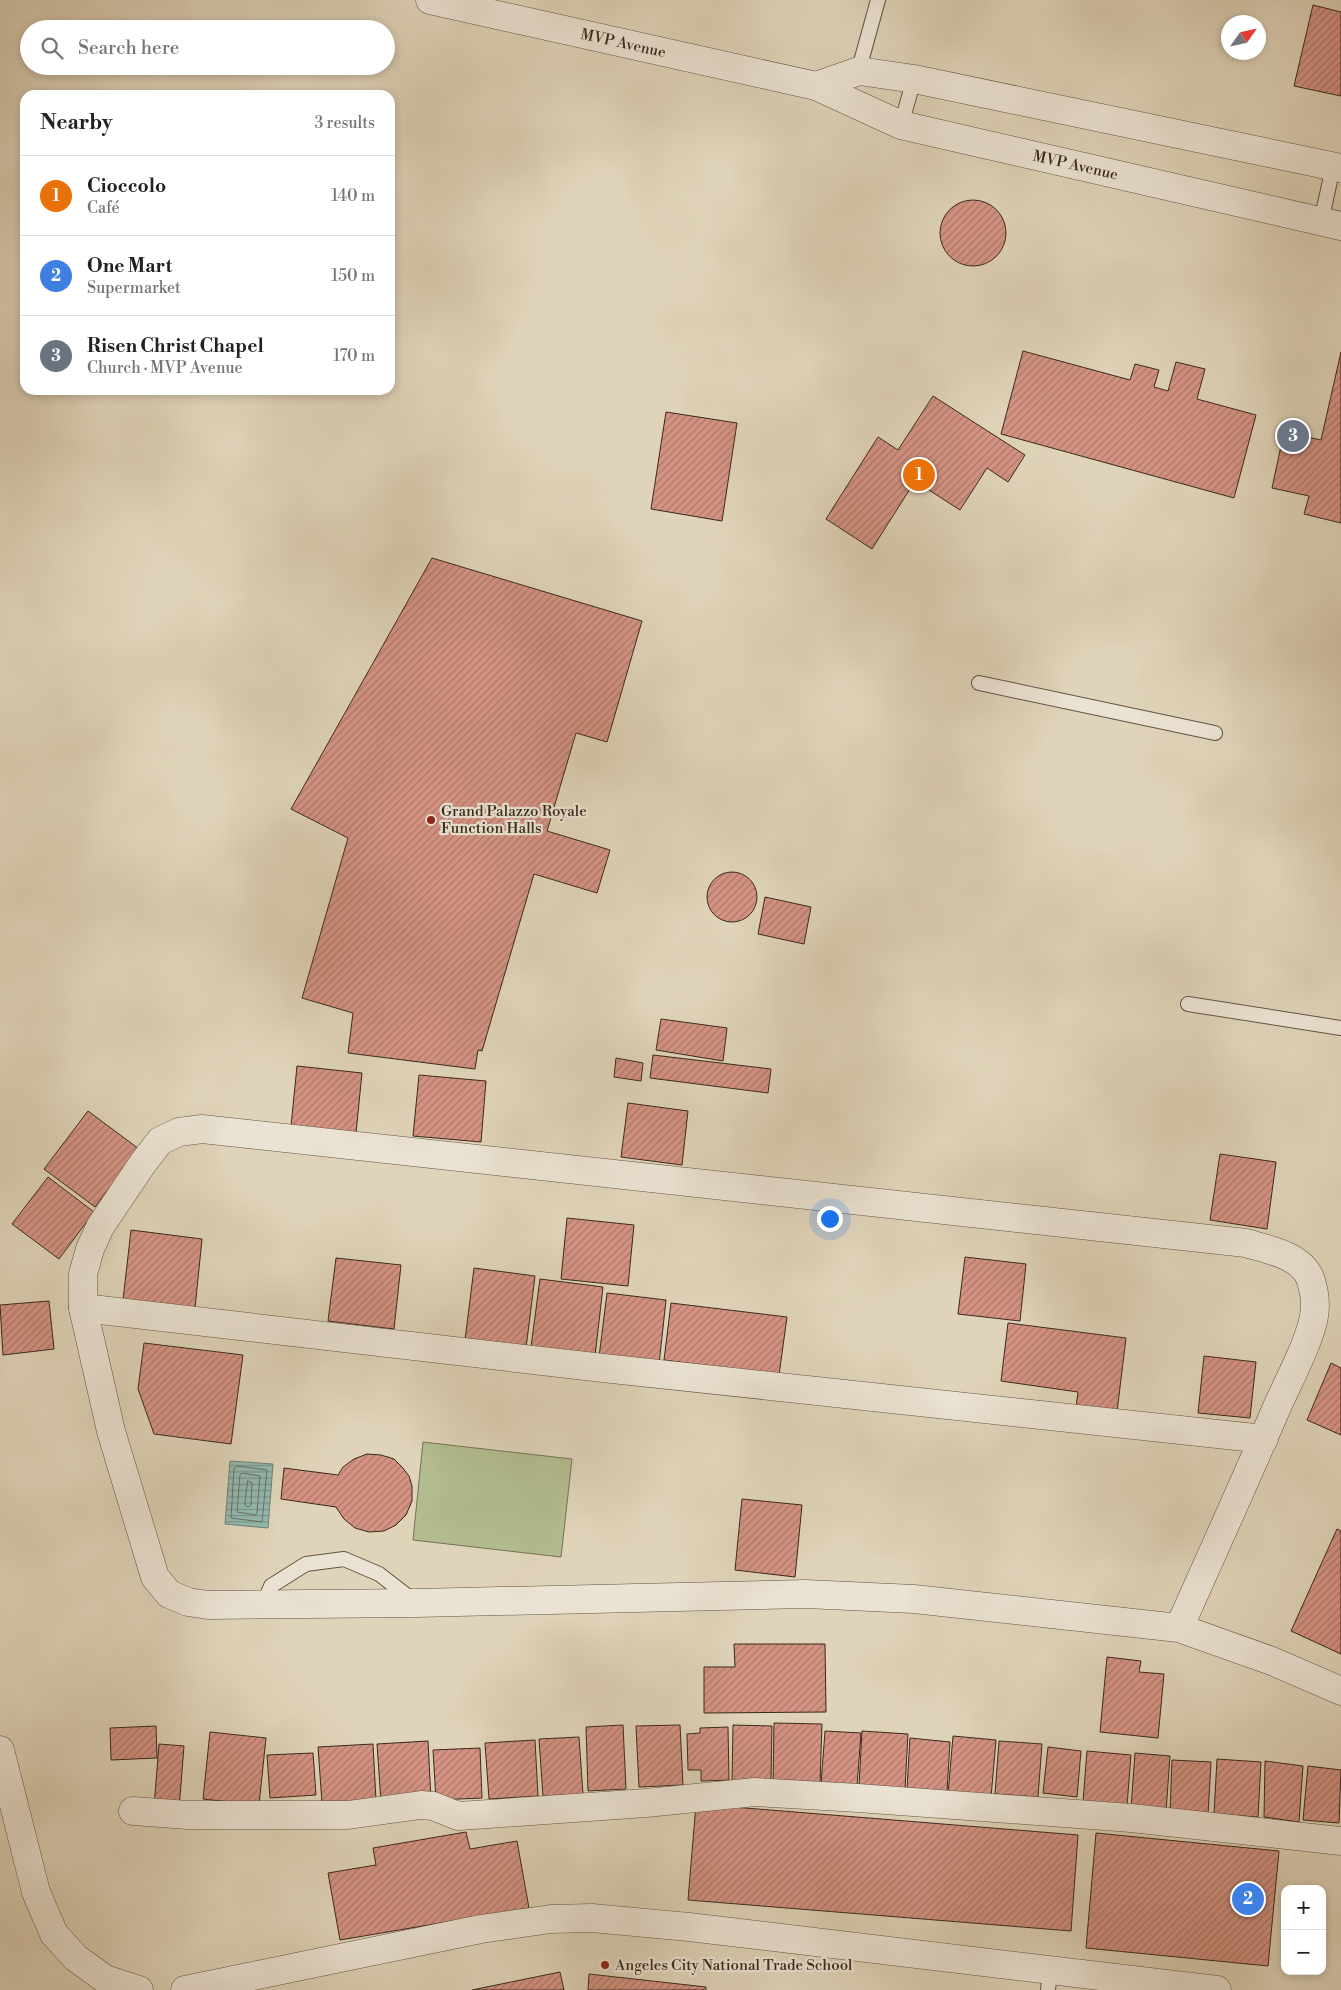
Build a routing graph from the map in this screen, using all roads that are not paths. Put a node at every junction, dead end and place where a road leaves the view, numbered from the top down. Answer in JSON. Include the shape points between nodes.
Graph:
{"nodes":[{"id":1,"x":430,"y":0,"type":"edge"},
{"id":2,"x":878,"y":0,"type":"edge"},
{"id":3,"x":858,"y":71,"type":"junction"},
{"id":4,"x":914,"y":79,"type":"junction"},
{"id":5,"x":816,"y":86,"type":"junction"},
{"id":6,"x":850,"y":101,"type":"junction"},
{"id":7,"x":901,"y":124,"type":"junction"},
{"id":8,"x":1337,"y":168,"type":"edge"},
{"id":9,"x":1331,"y":224,"type":"edge"},
{"id":10,"x":979,"y":683,"type":"dead end"},
{"id":11,"x":1215,"y":733,"type":"dead end"},
{"id":12,"x":1188,"y":1004,"type":"dead end"},
{"id":13,"x":1341,"y":1028,"type":"edge"},
{"id":14,"x":83,"y":1308,"type":"junction"},
{"id":15,"x":1264,"y":1439,"type":"junction"},
{"id":16,"x":417,"y":1603,"type":"junction"},
{"id":17,"x":263,"y":1605,"type":"junction"},
{"id":18,"x":1179,"y":1628,"type":"junction"},
{"id":19,"x":1341,"y":1691,"type":"edge"},
{"id":20,"x":0,"y":1750,"type":"edge"},
{"id":21,"x":133,"y":1812,"type":"dead end"},
{"id":22,"x":1341,"y":1841,"type":"edge"},
{"id":23,"x":268,"y":1981,"type":"edge"},
{"id":24,"x":1049,"y":1981,"type":"edge"},
{"id":25,"x":139,"y":1990,"type":"edge"},
{"id":26,"x":185,"y":1990,"type":"edge"},
{"id":27,"x":1217,"y":1990,"type":"edge"}],
"edges":[{"from":1,"to":5,"type":"street","name":"MVP Avenue"},
{"from":2,"to":3,"type":"lane"},
{"from":3,"to":4,"type":"street"},
{"from":3,"to":5,"type":"street"},
{"from":3,"to":6,"type":"lane"},
{"from":4,"to":7,"type":"lane"},
{"from":4,"to":8,"type":"street"},
{"from":5,"to":6,"type":"street","name":"MVP Avenue"},
{"from":6,"to":7,"type":"street","name":"MVP Avenue"},
{"from":7,"to":9,"type":"street","name":"MVP Avenue"},
{"from":8,"to":9,"type":"lane"},
{"from":10,"to":11,"type":"lane"},
{"from":12,"to":13,"type":"lane"},
{"from":14,"to":15,"type":"street","via":[[613,1370]]},
{"from":14,"to":15,"type":"street","via":[[83,1274],[100,1227],[160,1141],[179,1132],[202,1129],[1246,1243],[1278,1252],[1298,1264],[1309,1276],[1314,1296],[1309,1334]]},
{"from":14,"to":17,"type":"street","via":[[112,1431],[155,1577],[169,1594],[188,1602]]},
{"from":15,"to":18,"type":"street"},
{"from":16,"to":17,"type":"street"},
{"from":16,"to":17,"type":"lane","via":[[379,1574],[344,1559],[306,1564],[271,1586]]},
{"from":16,"to":18,"type":"street","via":[[806,1594],[914,1599]]},
{"from":18,"to":19,"type":"street","via":[[1272,1661]]},
{"from":20,"to":25,"type":"street","via":[[36,1892],[54,1934],[76,1958],[105,1979]]},
{"from":21,"to":22,"type":"street","via":[[348,1815],[421,1805],[458,1816],[755,1792],[1131,1818]]},
{"from":23,"to":24,"type":"street","via":[[481,1929],[551,1919],[592,1918],[689,1927]]},
{"from":23,"to":26,"type":"street"},
{"from":24,"to":27,"type":"street"}]}
